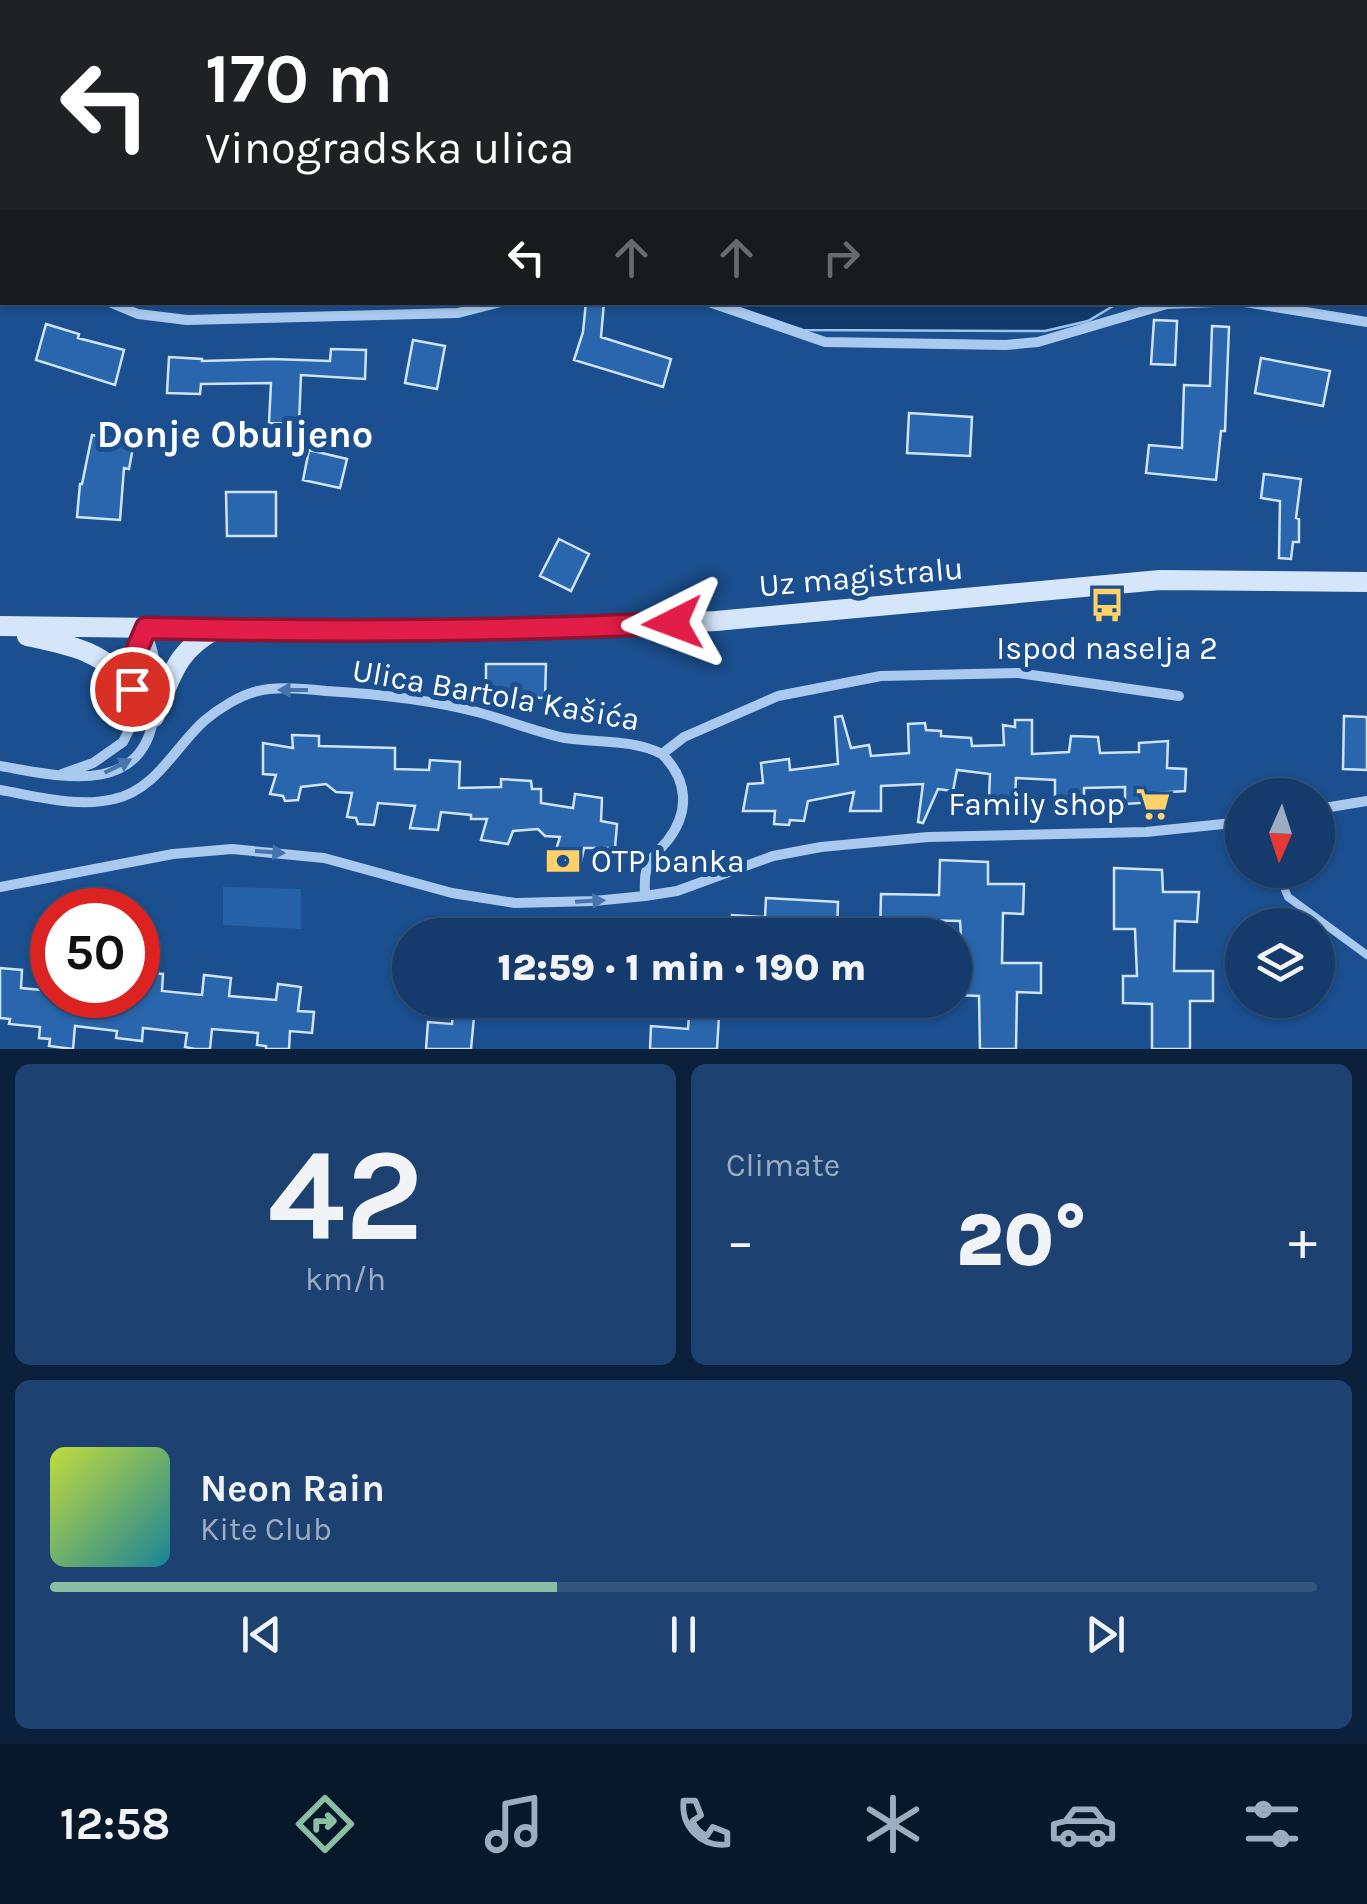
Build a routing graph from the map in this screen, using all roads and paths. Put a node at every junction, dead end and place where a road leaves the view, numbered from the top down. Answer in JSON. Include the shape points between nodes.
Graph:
{"nodes":[{"id":1,"x":116,"y":305,"type":"edge"},
{"id":2,"x":490,"y":305,"type":"edge"},
{"id":3,"x":717,"y":305,"type":"edge"},
{"id":4,"x":1163,"y":305,"type":"edge"},
{"id":5,"x":1263,"y":305,"type":"edge"},
{"id":6,"x":1367,"y":322,"type":"edge"},
{"id":7,"x":1367,"y":582,"type":"edge"},
{"id":8,"x":146,"y":628,"type":"junction"},
{"id":9,"x":0,"y":629,"type":"edge"},
{"id":10,"x":217,"y":629,"type":"junction"},
{"id":11,"x":132,"y":689,"type":"junction"},
{"id":12,"x":1179,"y":696,"type":"dead end"},
{"id":13,"x":154,"y":718,"type":"junction"},
{"id":14,"x":662,"y":754,"type":"junction"},
{"id":15,"x":0,"y":766,"type":"edge"},
{"id":16,"x":56,"y":776,"type":"junction"},
{"id":17,"x":0,"y":790,"type":"edge"},
{"id":18,"x":1367,"y":801,"type":"edge"},
{"id":19,"x":1335,"y":806,"type":"edge"},
{"id":20,"x":1225,"y":824,"type":"edge"},
{"id":21,"x":0,"y":886,"type":"edge"},
{"id":22,"x":1284,"y":888,"type":"edge"},
{"id":23,"x":645,"y":896,"type":"junction"},
{"id":24,"x":1367,"y":956,"type":"edge"}],
"edges":[{"from":1,"to":2,"type":"street","via":[[187,320],[458,313]]},
{"from":3,"to":4,"type":"street","via":[[826,342],[1006,345],[1038,342]]},
{"from":5,"to":6,"type":"street"},
{"from":7,"to":10,"type":"main road","name":"Uz magistralu","via":[[1160,580],[569,628]]},
{"from":8,"to":9,"type":"main road","name":"Uz magistralu"},
{"from":8,"to":10,"type":"main road","name":"Uz magistralu"},
{"from":8,"to":11,"type":"street"},
{"from":8,"to":13,"type":"street","via":[[154,657]]},
{"from":9,"to":11,"type":"main road","via":[[84,650],[106,660]]},
{"from":10,"to":13,"type":"main road","via":[[178,660]]},
{"from":11,"to":16,"type":"street","via":[[132,724],[123,742],[93,763]]},
{"from":12,"to":14,"type":"street","name":"Ulica Bartola Kašića","via":[[1018,674],[880,676],[778,696]]},
{"from":16,"to":13,"type":"street","one_way":true,"via":[[120,769],[139,754]]},
{"from":14,"to":17,"type":"street","name":"Ulica Bartola Kašića","one_way":true,"via":[[391,695],[259,690],[205,720],[136,791],[92,802]]},
{"from":14,"to":23,"type":"street","name":"Ulica Bartola Kašića","via":[[680,776],[684,810],[651,859]]},
{"from":15,"to":16,"type":"street"},
{"from":18,"to":19,"type":"street"},
{"from":20,"to":23,"type":"street","via":[[821,847]]},
{"from":21,"to":23,"type":"street","one_way":true,"via":[[232,849],[324,858],[452,893],[516,902]]},
{"from":22,"to":24,"type":"lane"}]}
